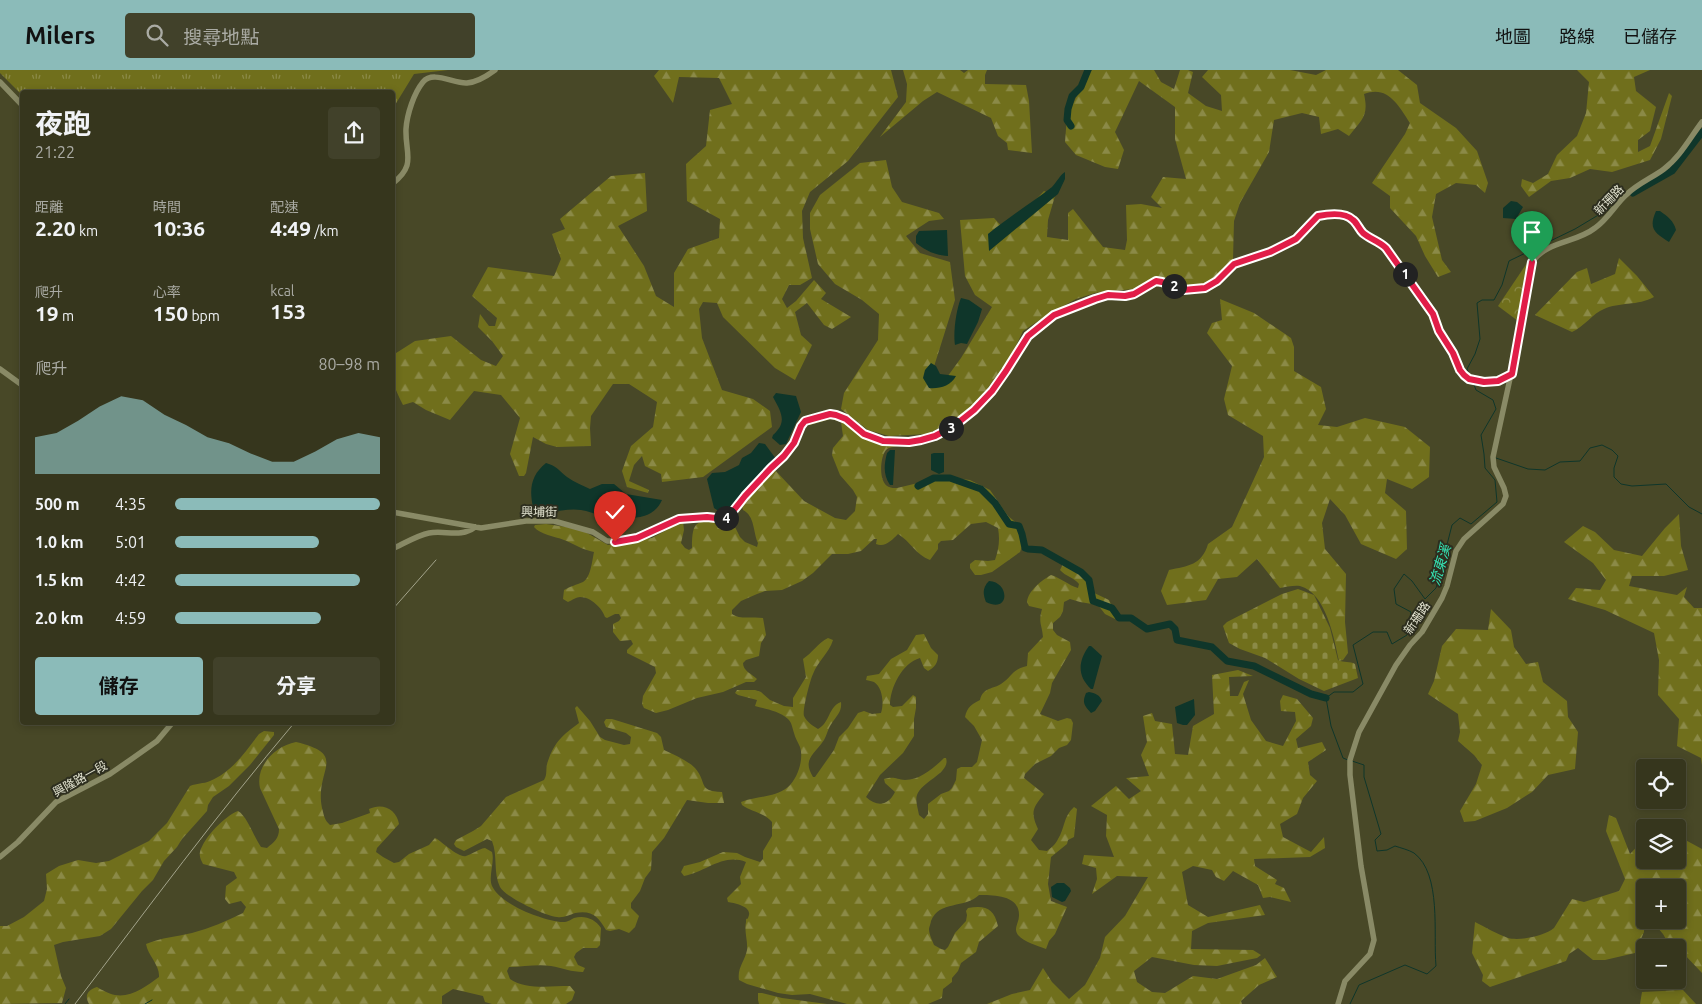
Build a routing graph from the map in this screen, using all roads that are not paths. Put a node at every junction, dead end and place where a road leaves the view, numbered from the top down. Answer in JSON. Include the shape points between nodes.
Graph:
{"nodes":[{"id":1,"x":495,"y":70,"type":"edge"},
{"id":2,"x":0,"y":82,"type":"edge"},
{"id":3,"x":20,"y":103,"type":"edge"},
{"id":4,"x":1702,"y":122,"type":"edge"},
{"id":5,"x":395,"y":182,"type":"edge"},
{"id":6,"x":0,"y":369,"type":"edge"},
{"id":7,"x":1512,"y":374,"type":"junction"},
{"id":8,"x":20,"y":384,"type":"edge"},
{"id":9,"x":395,"y":513,"type":"edge"},
{"id":10,"x":458,"y":524,"type":"junction"},
{"id":11,"x":475,"y":527,"type":"junction"},
{"id":12,"x":458,"y":533,"type":"junction"},
{"id":13,"x":395,"y":548,"type":"edge"},
{"id":14,"x":170,"y":725,"type":"edge"},
{"id":15,"x":0,"y":857,"type":"edge"},
{"id":16,"x":1338,"y":1004,"type":"edge"}],
"edges":[{"from":1,"to":5,"type":"street","via":[[467,83],[434,77],[423,82],[406,128],[408,162],[404,176]]},
{"from":2,"to":3,"type":"street"},
{"from":4,"to":7,"type":"street","name":"新珊路","via":[[1677,158],[1626,195],[1594,229],[1538,253],[1530,270]]},
{"from":6,"to":8,"type":"street"},
{"from":7,"to":11,"type":"street","name":"興埔街","via":[[1498,381],[1472,380],[1460,370],[1433,314],[1381,242],[1362,232],[1349,217],[1324,215],[1318,216],[1296,239],[1234,264],[1205,288],[1183,290],[1156,281],[1134,294],[1101,297],[1054,315],[1028,336],[992,391],[974,410],[935,436],[909,442],[883,441],[864,434],[836,415],[805,421],[784,456],[725,519],[679,519],[637,538],[615,542],[554,520]]},
{"from":7,"to":16,"type":"street","name":"新珊路","via":[[1493,457],[1506,496],[1503,504],[1464,539],[1456,551],[1442,598],[1396,666],[1359,732],[1350,760],[1361,866],[1374,940],[1370,954],[1345,981]]},
{"from":9,"to":10,"type":"street","name":"興埔街"},
{"from":10,"to":11,"type":"street","name":"興埔街"},
{"from":10,"to":12,"type":"street","via":[[462,529]]},
{"from":11,"to":12,"type":"street"},
{"from":12,"to":13,"type":"street","via":[[429,533]]},
{"from":14,"to":15,"type":"street","name":"興隆路一段","via":[[157,741],[110,774],[56,802]]}]}
